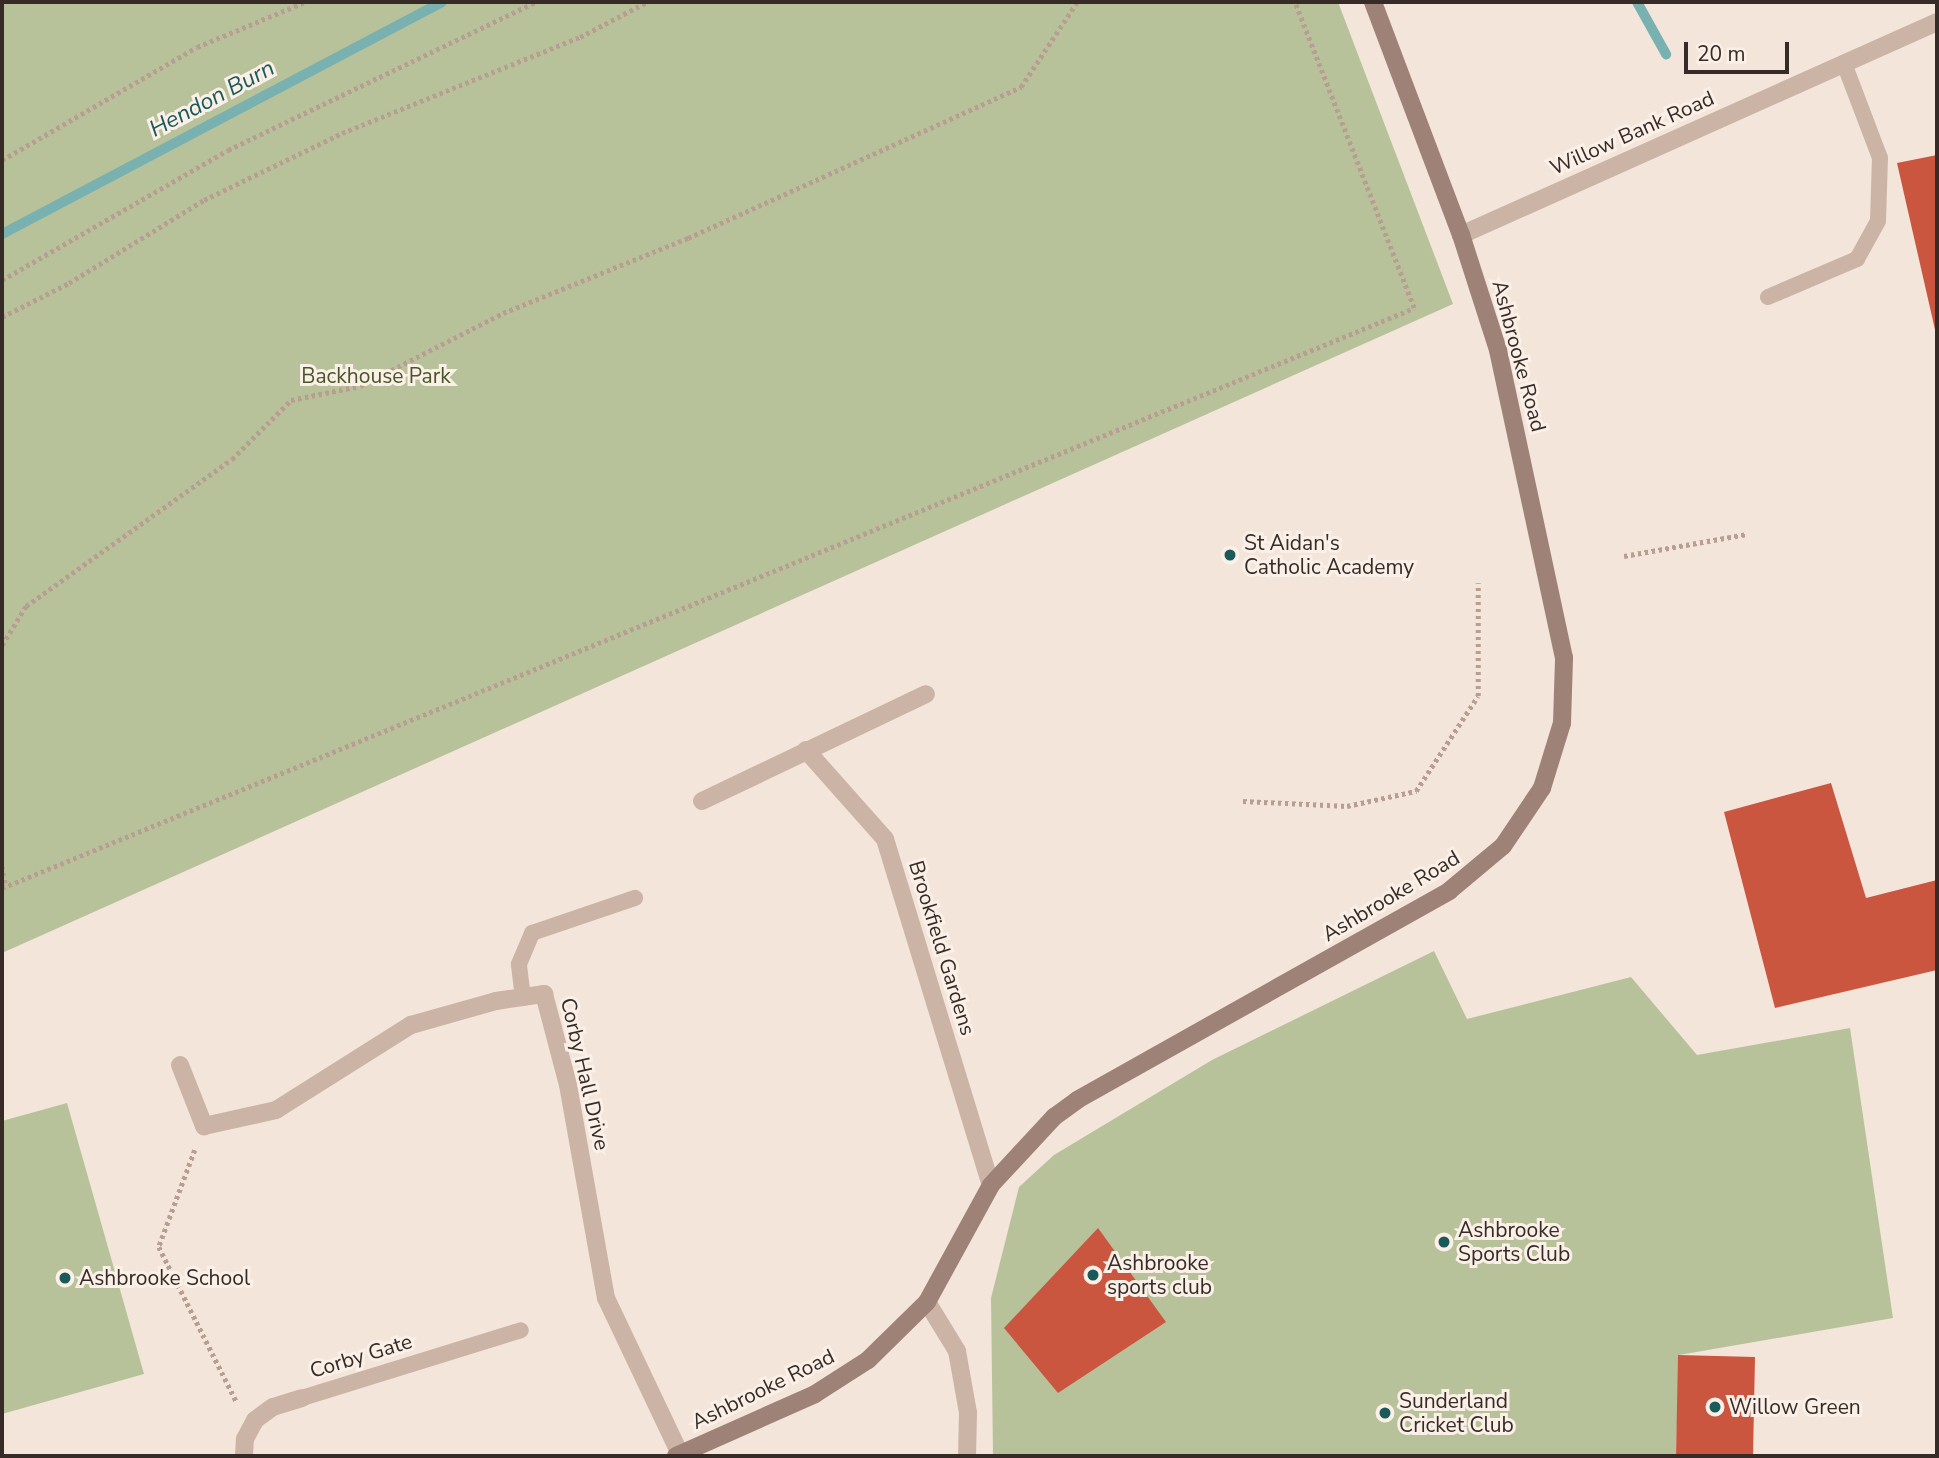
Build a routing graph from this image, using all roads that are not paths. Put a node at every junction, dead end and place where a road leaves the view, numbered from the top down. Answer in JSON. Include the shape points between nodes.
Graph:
{"nodes":[{"id":1,"x":1373,"y":2,"type":"edge"},
{"id":2,"x":1937,"y":22,"type":"edge"},
{"id":3,"x":1844,"y":63,"type":"junction"},
{"id":4,"x":1461,"y":235,"type":"junction"},
{"id":5,"x":1768,"y":297,"type":"dead end"},
{"id":6,"x":926,"y":695,"type":"dead end"},
{"id":7,"x":806,"y":750,"type":"junction"},
{"id":8,"x":702,"y":801,"type":"dead end"},
{"id":9,"x":635,"y":898,"type":"dead end"},
{"id":10,"x":523,"y":998,"type":"junction"},
{"id":11,"x":180,"y":1065,"type":"dead end"},
{"id":12,"x":990,"y":1185,"type":"junction"},
{"id":13,"x":927,"y":1301,"type":"junction"},
{"id":14,"x":521,"y":1330,"type":"dead end"},
{"id":15,"x":302,"y":1398,"type":"joint"},
{"id":16,"x":244,"y":1456,"type":"edge"},
{"id":17,"x":679,"y":1456,"type":"edge"},
{"id":18,"x":967,"y":1456,"type":"edge"}],
"edges":[{"from":1,"to":4,"type":"street","name":"Ashbrooke Road"},
{"from":2,"to":3,"type":"street","name":"Willow Bank Road"},
{"from":3,"to":4,"type":"street","name":"Willow Bank Road"},
{"from":3,"to":5,"type":"lane","via":[[1880,158],[1878,221],[1857,259]]},
{"from":4,"to":12,"type":"street","name":"Ashbrooke Road","via":[[1498,350],[1564,658],[1562,723],[1542,788],[1503,846],[1478,870],[1248,1006],[1077,1100],[1033,1136]]},
{"from":6,"to":7,"type":"street"},
{"from":7,"to":8,"type":"street"},
{"from":7,"to":12,"type":"street","name":"Brookfield Gardens","via":[[885,839]]},
{"from":9,"to":10,"type":"lane","via":[[532,933],[519,964]]},
{"from":10,"to":11,"type":"street","via":[[411,1025],[276,1110],[204,1126]]},
{"from":10,"to":17,"type":"street","name":"Corby Hall Drive","via":[[544,994],[568,1085],[606,1298]]},
{"from":12,"to":13,"type":"street","name":"Ashbrooke Road"},
{"from":13,"to":17,"type":"street","name":"Ashbrooke Road","via":[[899,1332],[842,1378]]},
{"from":13,"to":18,"type":"street","via":[[957,1351],[968,1413]]},
{"from":14,"to":15,"type":"lane","name":"Corby Gate"},
{"from":15,"to":16,"type":"street","name":"Corby Gate","via":[[273,1407],[249,1428]]}]}
